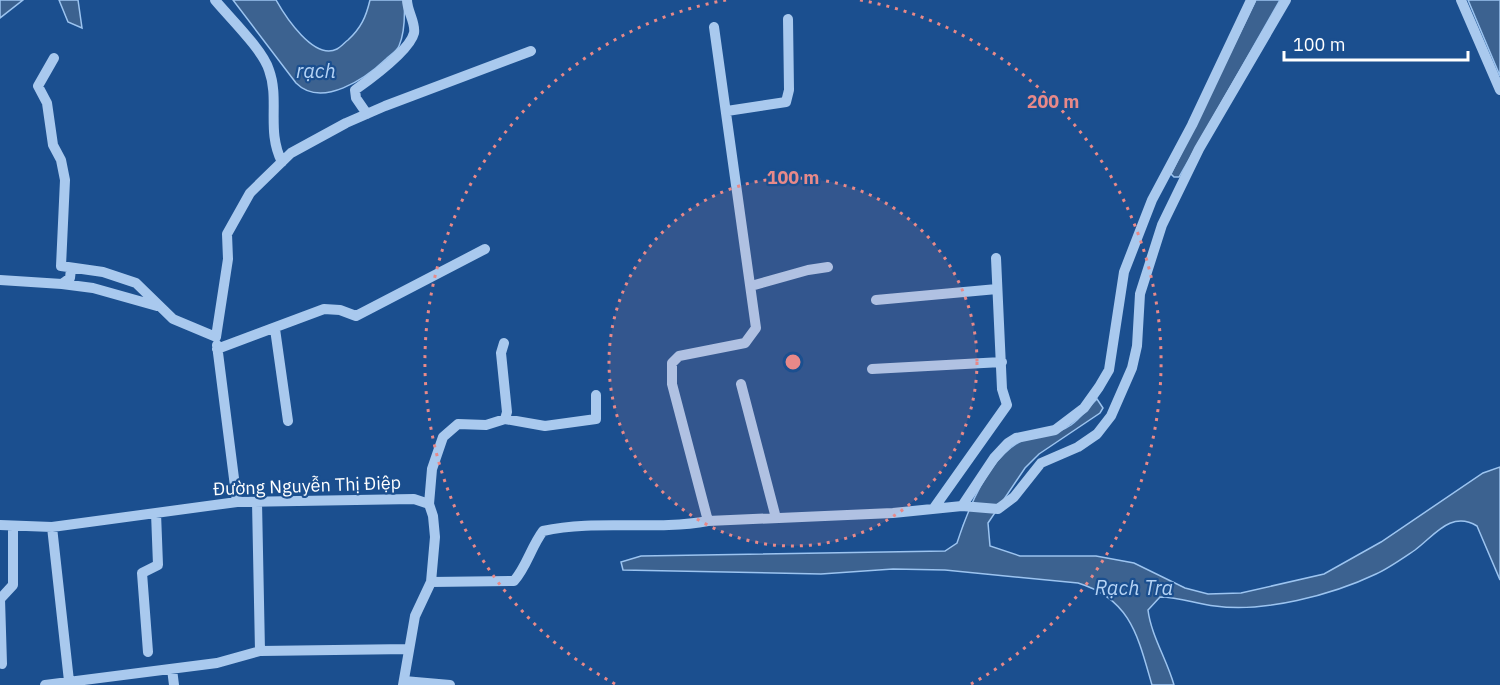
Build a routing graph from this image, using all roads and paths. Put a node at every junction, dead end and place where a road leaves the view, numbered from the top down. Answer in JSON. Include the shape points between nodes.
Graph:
{"nodes":[{"id":1,"x":215,"y":0,"type":"edge"},
{"id":2,"x":407,"y":0,"type":"edge"},
{"id":3,"x":1251,"y":0,"type":"edge"},
{"id":4,"x":1286,"y":0,"type":"edge"},
{"id":5,"x":1461,"y":0,"type":"edge"},
{"id":6,"x":788,"y":19,"type":"dead end"},
{"id":7,"x":714,"y":27,"type":"dead end"},
{"id":8,"x":531,"y":51,"type":"dead end"},
{"id":9,"x":54,"y":58,"type":"dead end"},
{"id":10,"x":1500,"y":90,"type":"edge"},
{"id":11,"x":727,"y":111,"type":"junction"},
{"id":12,"x":368,"y":114,"type":"junction"},
{"id":13,"x":282,"y":162,"type":"junction"},
{"id":14,"x":485,"y":249,"type":"dead end"},
{"id":15,"x":996,"y":258,"type":"dead end"},
{"id":16,"x":828,"y":267,"type":"dead end"},
{"id":17,"x":71,"y":269,"type":"junction"},
{"id":18,"x":0,"y":280,"type":"edge"},
{"id":19,"x":62,"y":284,"type":"junction"},
{"id":20,"x":751,"y":286,"type":"junction"},
{"id":21,"x":997,"y":289,"type":"junction"},
{"id":22,"x":876,"y":300,"type":"dead end"},
{"id":23,"x":162,"y":308,"type":"junction"},
{"id":24,"x":275,"y":328,"type":"junction"},
{"id":25,"x":216,"y":337,"type":"junction"},
{"id":26,"x":504,"y":343,"type":"dead end"},
{"id":27,"x":217,"y":349,"type":"junction"},
{"id":28,"x":1002,"y":362,"type":"junction"},
{"id":29,"x":872,"y":369,"type":"dead end"},
{"id":30,"x":741,"y":384,"type":"dead end"},
{"id":31,"x":596,"y":395,"type":"dead end"},
{"id":32,"x":505,"y":419,"type":"junction"},
{"id":33,"x":288,"y":421,"type":"dead end"},
{"id":34,"x":237,"y":502,"type":"junction"},
{"id":35,"x":257,"y":502,"type":"junction"},
{"id":36,"x":429,"y":504,"type":"junction"},
{"id":37,"x":965,"y":506,"type":"junction"},
{"id":38,"x":934,"y":508,"type":"junction"},
{"id":39,"x":156,"y":513,"type":"junction"},
{"id":40,"x":776,"y":518,"type":"junction"},
{"id":41,"x":708,"y":521,"type":"junction"},
{"id":42,"x":0,"y":525,"type":"edge"},
{"id":43,"x":13,"y":527,"type":"junction"},
{"id":44,"x":52,"y":527,"type":"junction"},
{"id":45,"x":431,"y":582,"type":"junction"},
{"id":46,"x":409,"y":649,"type":"junction"},
{"id":47,"x":260,"y":651,"type":"junction"},
{"id":48,"x":148,"y":652,"type":"dead end"},
{"id":49,"x":2,"y":664,"type":"dead end"},
{"id":50,"x":172,"y":669,"type":"junction"},
{"id":51,"x":69,"y":681,"type":"junction"},
{"id":52,"x":404,"y":683,"type":"edge"},
{"id":53,"x":45,"y":685,"type":"edge"},
{"id":54,"x":174,"y":685,"type":"edge"},
{"id":55,"x":450,"y":685,"type":"edge"}],
"edges":[{"from":1,"to":13,"type":"street","via":[[269,68],[272,121]]},
{"from":2,"to":12,"type":"street","via":[[414,27],[411,39],[376,76],[356,90],[356,98]]},
{"from":3,"to":37,"type":"street","via":[[1152,200],[1124,272],[1104,379],[1084,408],[1064,425],[1008,443],[994,458]]},
{"from":4,"to":37,"type":"street","via":[[1199,149],[1162,225],[1140,294],[1132,368],[1111,416],[1097,434],[1078,447],[1041,463],[1014,497],[998,509]]},
{"from":5,"to":10,"type":"street"},
{"from":6,"to":11,"type":"street","via":[[786,102]]},
{"from":7,"to":11,"type":"street"},
{"from":8,"to":12,"type":"street"},
{"from":9,"to":17,"type":"street","via":[[38,86],[47,103],[53,145],[65,180],[60,247],[62,266]]},
{"from":11,"to":20,"type":"street"},
{"from":12,"to":13,"type":"street","via":[[291,153]]},
{"from":13,"to":25,"type":"street","via":[[250,193],[227,234],[228,260]]},
{"from":14,"to":24,"type":"street","via":[[356,316],[340,309],[324,309]]},
{"from":15,"to":21,"type":"street"},
{"from":16,"to":20,"type":"street"},
{"from":17,"to":19,"type":"street","via":[[70,279]]},
{"from":17,"to":23,"type":"street","via":[[103,272],[136,283]]},
{"from":18,"to":19,"type":"street"},
{"from":19,"to":23,"type":"street","via":[[93,288]]},
{"from":20,"to":41,"type":"street","via":[[756,328],[751,338],[745,343],[679,357],[670,370]]},
{"from":21,"to":22,"type":"street"},
{"from":21,"to":28,"type":"street"},
{"from":23,"to":25,"type":"street","via":[[173,319]]},
{"from":24,"to":27,"type":"street"},
{"from":24,"to":33,"type":"street"},
{"from":25,"to":27,"type":"street"},
{"from":26,"to":32,"type":"street","via":[[501,353]]},
{"from":27,"to":34,"type":"street"},
{"from":28,"to":29,"type":"street"},
{"from":28,"to":38,"type":"street","via":[[1005,411]]},
{"from":30,"to":40,"type":"street"},
{"from":31,"to":32,"type":"street","via":[[596,419],[545,426]]},
{"from":32,"to":36,"type":"street","via":[[486,425],[458,424],[442,437],[432,469]]},
{"from":34,"to":35,"type":"street","name":"Đường Nguyễn Thị Điệp"},
{"from":34,"to":39,"type":"street","name":"Đường Nguyễn Thị Điệp"},
{"from":35,"to":36,"type":"street","name":"Đường Nguyễn Thị Điệp","via":[[414,499]]},
{"from":35,"to":47,"type":"street"},
{"from":36,"to":45,"type":"street","via":[[435,537]]},
{"from":37,"to":38,"type":"street"},
{"from":38,"to":40,"type":"street"},
{"from":39,"to":44,"type":"street","name":"Đường Nguyễn Thị Điệp"},
{"from":39,"to":48,"type":"street","via":[[159,565],[142,573]]},
{"from":40,"to":41,"type":"street"},
{"from":41,"to":45,"type":"street","via":[[663,526],[562,526],[543,531],[514,581]]},
{"from":42,"to":43,"type":"street","name":"Đường Nguyễn Thị Điệp"},
{"from":43,"to":44,"type":"street","name":"Đường Nguyễn Thị Điệp"},
{"from":43,"to":49,"type":"street","via":[[13,585],[0,599]]},
{"from":44,"to":51,"type":"street"},
{"from":45,"to":46,"type":"street","via":[[415,616]]},
{"from":46,"to":47,"type":"street"},
{"from":46,"to":52,"type":"street"},
{"from":47,"to":50,"type":"street","via":[[217,663]]},
{"from":50,"to":51,"type":"street"},
{"from":50,"to":54,"type":"street"},
{"from":51,"to":53,"type":"street"},
{"from":52,"to":55,"type":"street"}]}
